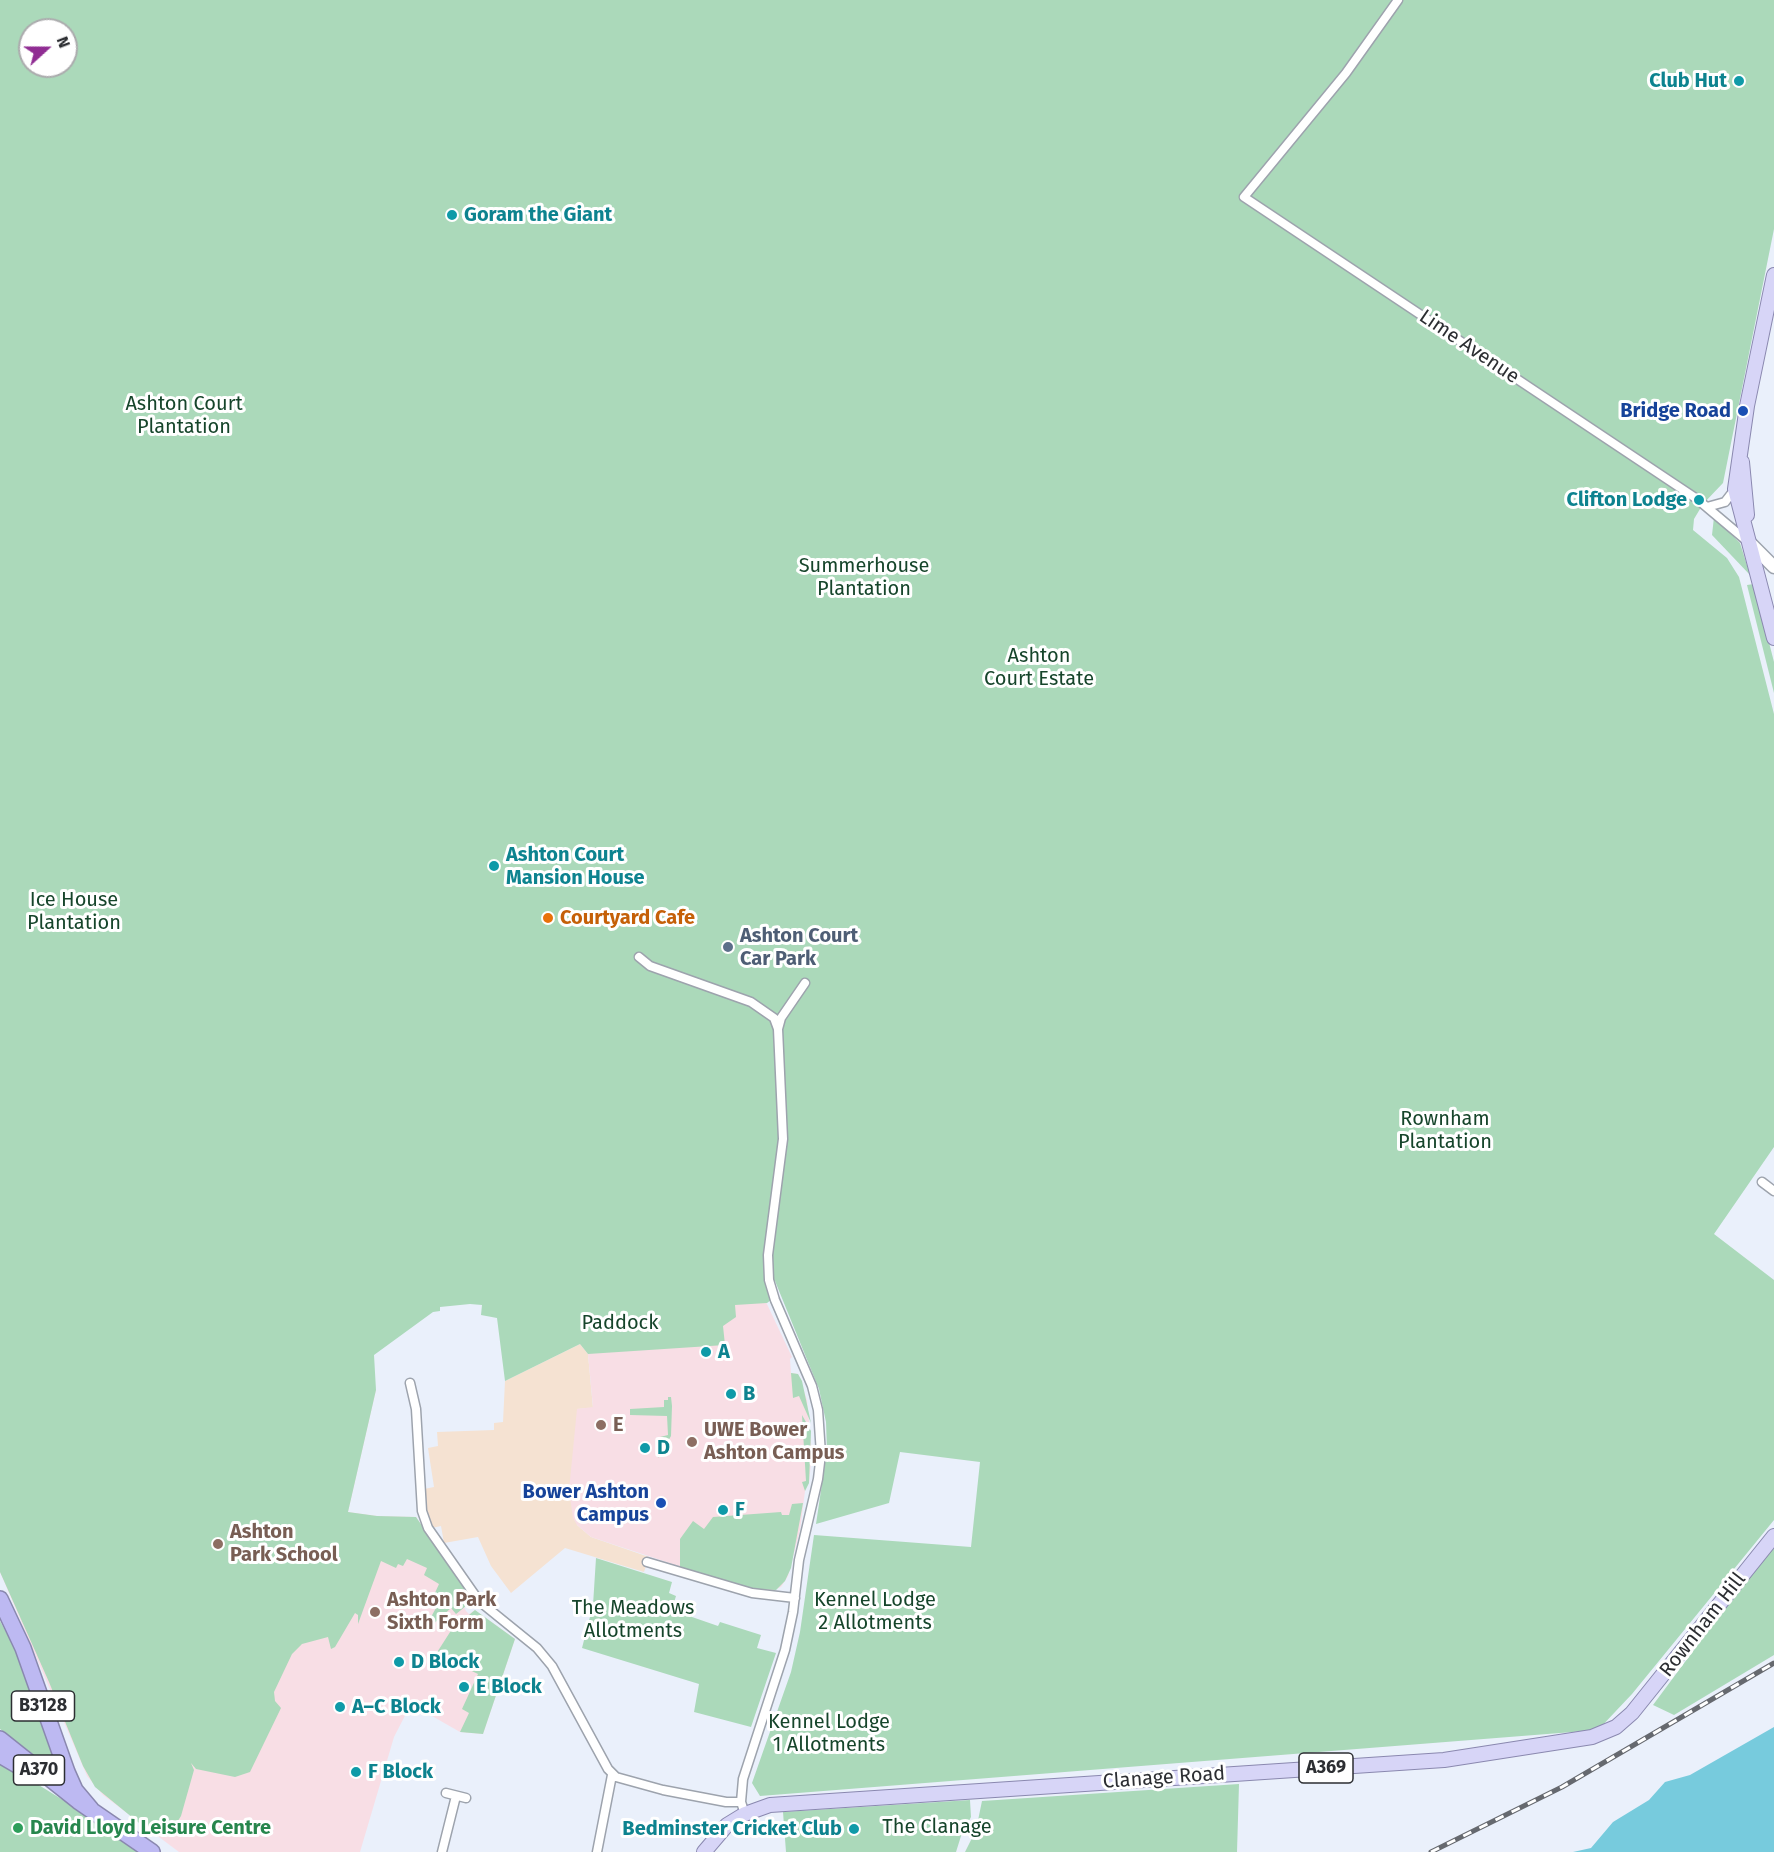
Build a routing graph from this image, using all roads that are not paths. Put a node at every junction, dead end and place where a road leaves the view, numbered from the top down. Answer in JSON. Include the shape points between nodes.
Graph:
{"nodes":[{"id":1,"x":1398,"y":0,"type":"edge"},
{"id":2,"x":1774,"y":275,"type":"edge"},
{"id":3,"x":1772,"y":290,"type":"edge"},
{"id":4,"x":1740,"y":454,"type":"junction"},
{"id":5,"x":1735,"y":489,"type":"junction"},
{"id":6,"x":1694,"y":497,"type":"dead end"},
{"id":7,"x":1749,"y":537,"type":"junction"},
{"id":8,"x":1774,"y":567,"type":"edge"},
{"id":9,"x":1774,"y":638,"type":"edge"},
{"id":10,"x":639,"y":957,"type":"dead end"},
{"id":11,"x":805,"y":983,"type":"dead end"},
{"id":12,"x":778,"y":1029,"type":"junction"},
{"id":13,"x":1762,"y":1182,"type":"dead end"},
{"id":14,"x":1774,"y":1191,"type":"edge"},
{"id":15,"x":410,"y":1383,"type":"dead end"},
{"id":16,"x":1774,"y":1536,"type":"edge"},
{"id":17,"x":647,"y":1562,"type":"dead end"},
{"id":18,"x":795,"y":1598,"type":"junction"},
{"id":19,"x":0,"y":1599,"type":"edge"},
{"id":20,"x":1632,"y":1713,"type":"joint"},
{"id":21,"x":0,"y":1739,"type":"edge"},
{"id":22,"x":0,"y":1755,"type":"edge"},
{"id":23,"x":612,"y":1774,"type":"junction"},
{"id":24,"x":446,"y":1793,"type":"dead end"},
{"id":25,"x":456,"y":1796,"type":"junction"},
{"id":26,"x":466,"y":1798,"type":"dead end"},
{"id":27,"x":85,"y":1805,"type":"junction"},
{"id":28,"x":743,"y":1808,"type":"junction"},
{"id":29,"x":152,"y":1852,"type":"edge"},
{"id":30,"x":442,"y":1852,"type":"edge"},
{"id":31,"x":597,"y":1852,"type":"edge"},
{"id":32,"x":704,"y":1852,"type":"edge"}],
"edges":[{"from":1,"to":6,"type":"street","name":"Lime Avenue","via":[[1346,73],[1244,197]]},
{"from":2,"to":3,"type":"main road"},
{"from":3,"to":4,"type":"main road"},
{"from":4,"to":5,"type":"main road"},
{"from":4,"to":7,"type":"main road"},
{"from":5,"to":7,"type":"main road"},
{"from":5,"to":7,"type":"street","via":[[1725,502],[1705,505]]},
{"from":7,"to":8,"type":"main road"},
{"from":7,"to":9,"type":"main road"},
{"from":10,"to":12,"type":"street","via":[[650,966],[751,1002],[774,1018]]},
{"from":11,"to":12,"type":"street"},
{"from":12,"to":18,"type":"street","via":[[783,1139],[768,1255],[769,1280],[812,1386],[820,1438],[818,1479],[799,1560]]},
{"from":13,"to":14,"type":"street"},
{"from":15,"to":23,"type":"street","via":[[416,1409],[422,1510],[428,1528],[479,1601],[548,1659],[594,1748]]},
{"from":16,"to":20,"type":"main road","name":"Rownham Hill","number":"A369"},
{"from":17,"to":18,"type":"street","via":[[752,1593]]},
{"from":18,"to":28,"type":"street","via":[[782,1662],[743,1779]]},
{"from":19,"to":27,"type":"highway","number":"B3128","via":[[23,1648],[67,1772]]},
{"from":20,"to":28,"type":"main road","name":"Clanage Road","number":"A369","via":[[1616,1727],[1592,1737],[1444,1760]]},
{"from":21,"to":27,"type":"highway","number":"A370"},
{"from":22,"to":27,"type":"highway"},
{"from":23,"to":28,"type":"street"},
{"from":23,"to":31,"type":"street"},
{"from":24,"to":25,"type":"street"},
{"from":25,"to":26,"type":"street"},
{"from":25,"to":30,"type":"street"},
{"from":27,"to":29,"type":"highway","number":"A370"},
{"from":28,"to":32,"type":"main road","name":"Clanage Road","number":"A369"}]}
